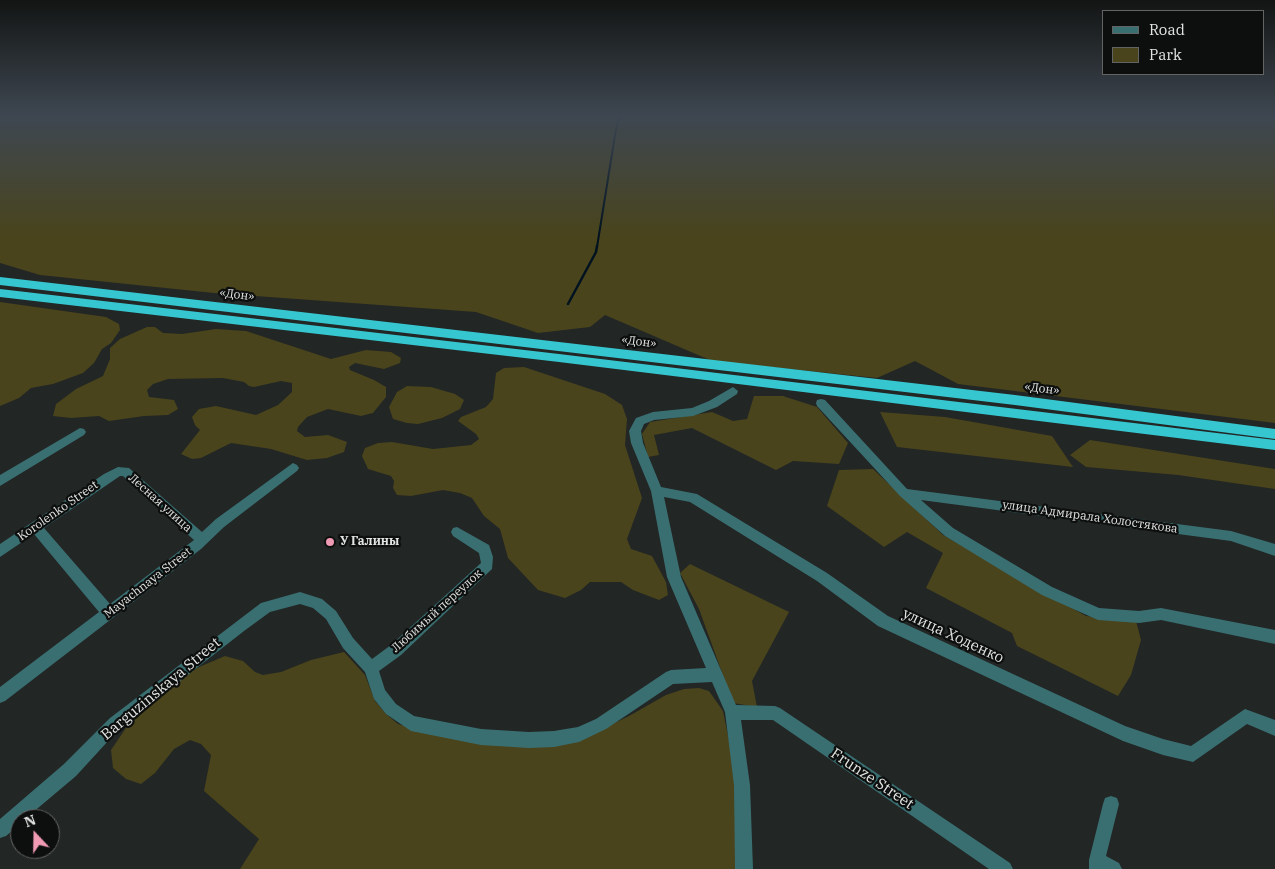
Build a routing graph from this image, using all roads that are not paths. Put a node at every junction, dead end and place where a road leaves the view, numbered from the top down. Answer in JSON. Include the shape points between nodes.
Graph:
{"nodes":[{"id":1,"x":0,"y":281,"type":"edge"},
{"id":2,"x":0,"y":293,"type":"edge"},
{"id":3,"x":734,"y":391,"type":"dead end"},
{"id":4,"x":821,"y":403,"type":"dead end"},
{"id":5,"x":80,"y":432,"type":"dead end"},
{"id":6,"x":1275,"y":434,"type":"edge"},
{"id":7,"x":1275,"y":446,"type":"edge"},
{"id":8,"x":293,"y":468,"type":"dead end"},
{"id":9,"x":118,"y":472,"type":"joint"},
{"id":10,"x":0,"y":481,"type":"edge"},
{"id":11,"x":657,"y":491,"type":"junction"},
{"id":12,"x":904,"y":492,"type":"junction"},
{"id":13,"x":36,"y":527,"type":"junction"},
{"id":14,"x":457,"y":532,"type":"dead end"},
{"id":15,"x":201,"y":539,"type":"junction"},
{"id":16,"x":1275,"y":550,"type":"edge"},
{"id":17,"x":0,"y":551,"type":"edge"},
{"id":18,"x":109,"y":614,"type":"junction"},
{"id":19,"x":1275,"y":637,"type":"edge"},
{"id":20,"x":371,"y":668,"type":"junction"},
{"id":21,"x":717,"y":675,"type":"junction"},
{"id":22,"x":0,"y":696,"type":"edge"},
{"id":23,"x":732,"y":712,"type":"junction"},
{"id":24,"x":1275,"y":728,"type":"edge"},
{"id":25,"x":1111,"y":804,"type":"dead end"},
{"id":26,"x":0,"y":830,"type":"edge"},
{"id":27,"x":1098,"y":864,"type":"edge"},
{"id":28,"x":744,"y":869,"type":"edge"},
{"id":29,"x":1004,"y":869,"type":"edge"},
{"id":30,"x":1113,"y":869,"type":"edge"}],
"edges":[{"from":1,"to":6,"type":"highway","name":"«Дон»","via":[[1015,400]]},
{"from":2,"to":7,"type":"highway","name":"«Дон»"},
{"from":3,"to":11,"type":"street","via":[[693,412],[640,420],[635,431],[637,443]]},
{"from":4,"to":12,"type":"street"},
{"from":5,"to":10,"type":"street"},
{"from":8,"to":15,"type":"street","name":"Mayachnaya Street"},
{"from":9,"to":13,"type":"street","name":"Korolenko Street"},
{"from":9,"to":15,"type":"street","name":"Лесная улица","via":[[125,471]]},
{"from":11,"to":21,"type":"street","via":[[674,577]]},
{"from":11,"to":24,"type":"street","name":"улица Ходенко","via":[[692,498],[822,577],[883,621],[1124,733],[1193,754],[1245,716]]},
{"from":12,"to":16,"type":"street","name":"улица Адмирала Холостякова","via":[[1231,536]]},
{"from":12,"to":19,"type":"street","via":[[949,532],[1047,591],[1098,614],[1139,617],[1161,614]]},
{"from":13,"to":17,"type":"street","name":"Korolenko Street"},
{"from":13,"to":18,"type":"street"},
{"from":14,"to":20,"type":"street","name":"Любимый переулок","via":[[484,549],[487,565],[403,644]]},
{"from":15,"to":18,"type":"street","name":"Mayachnaya Street"},
{"from":18,"to":22,"type":"street","name":"Mayachnaya Street"},
{"from":20,"to":21,"type":"street","via":[[379,694],[391,709],[411,723],[481,737],[529,740],[579,734],[602,724],[671,678]]},
{"from":20,"to":26,"type":"street","name":"Barguzinskaya Street","via":[[348,643],[331,615],[317,603],[300,598],[266,607],[115,723],[70,770]]},
{"from":21,"to":23,"type":"street"},
{"from":23,"to":28,"type":"street","via":[[742,785]]},
{"from":23,"to":29,"type":"street","name":"Frunze Street","via":[[776,713]]},
{"from":25,"to":27,"type":"street"},
{"from":27,"to":30,"type":"street"}]}
